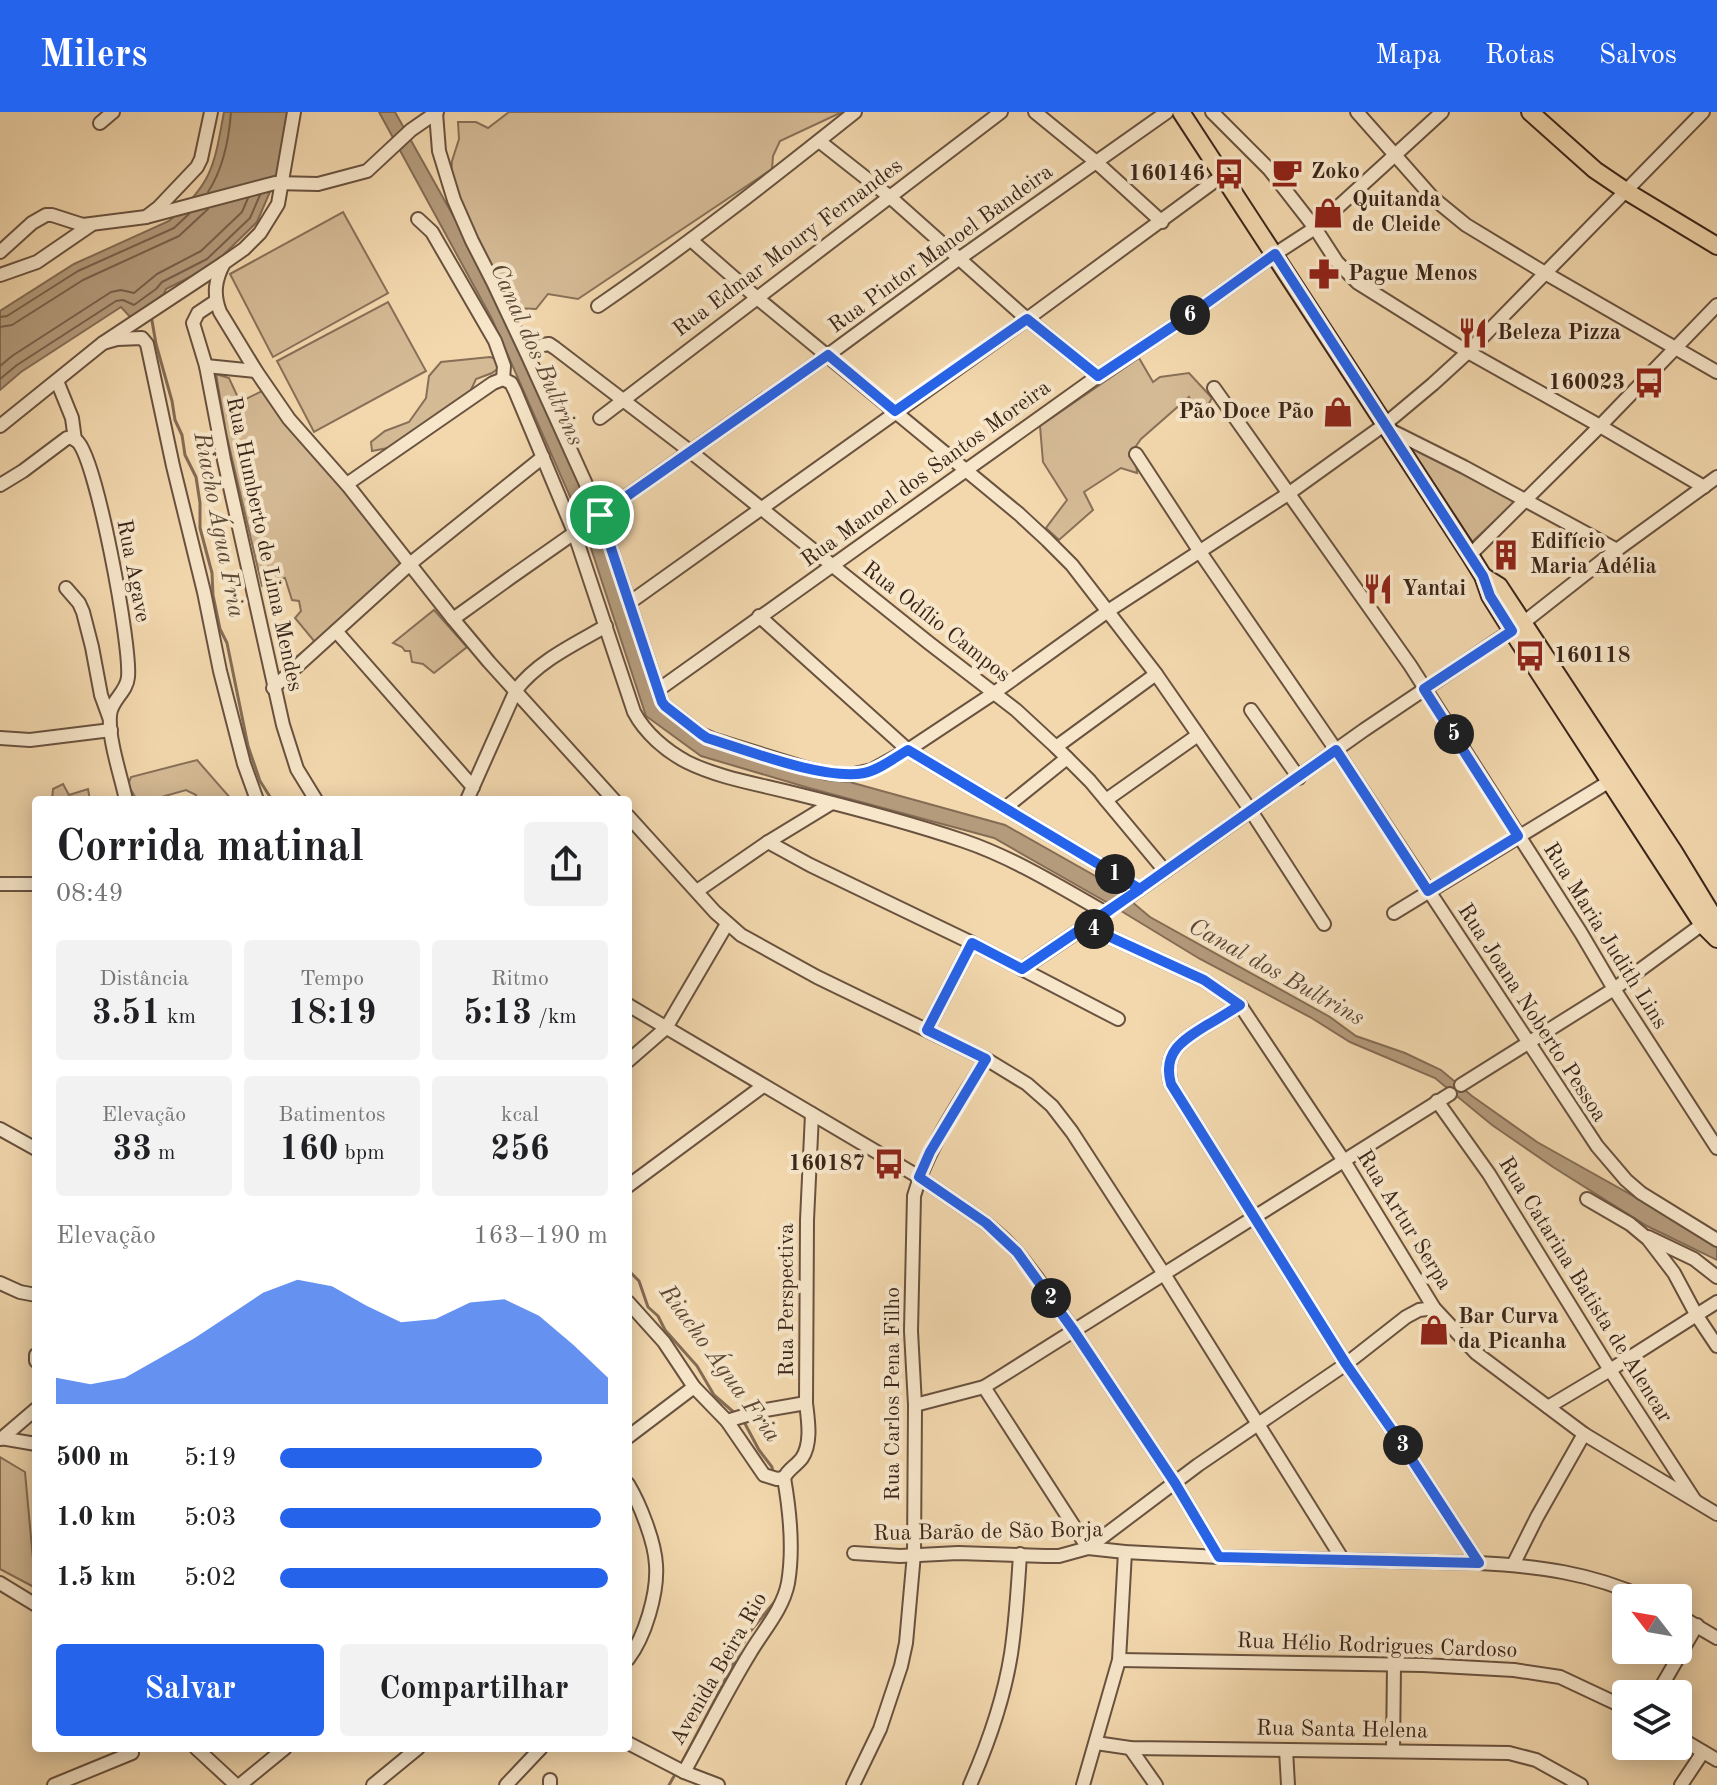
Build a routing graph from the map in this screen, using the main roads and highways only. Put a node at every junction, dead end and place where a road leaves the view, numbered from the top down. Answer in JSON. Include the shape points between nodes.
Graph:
{"nodes":[{"id":1,"x":1181,"y":112,"type":"edge"},
{"id":2,"x":1530,"y":112,"type":"edge"},
{"id":3,"x":1717,"y":246,"type":"edge"},
{"id":4,"x":1518,"y":627,"type":"junction"},
{"id":5,"x":1713,"y":926,"type":"edge"}],
"edges":[{"from":1,"to":4,"type":"main road","via":[[1483,576],[1499,586]]},
{"from":2,"to":3,"type":"main road","via":[[1595,170]]},
{"from":4,"to":5,"type":"main road","via":[[1610,781]]},
{"from":4,"to":5,"type":"main road","via":[[1622,771]]}]}
